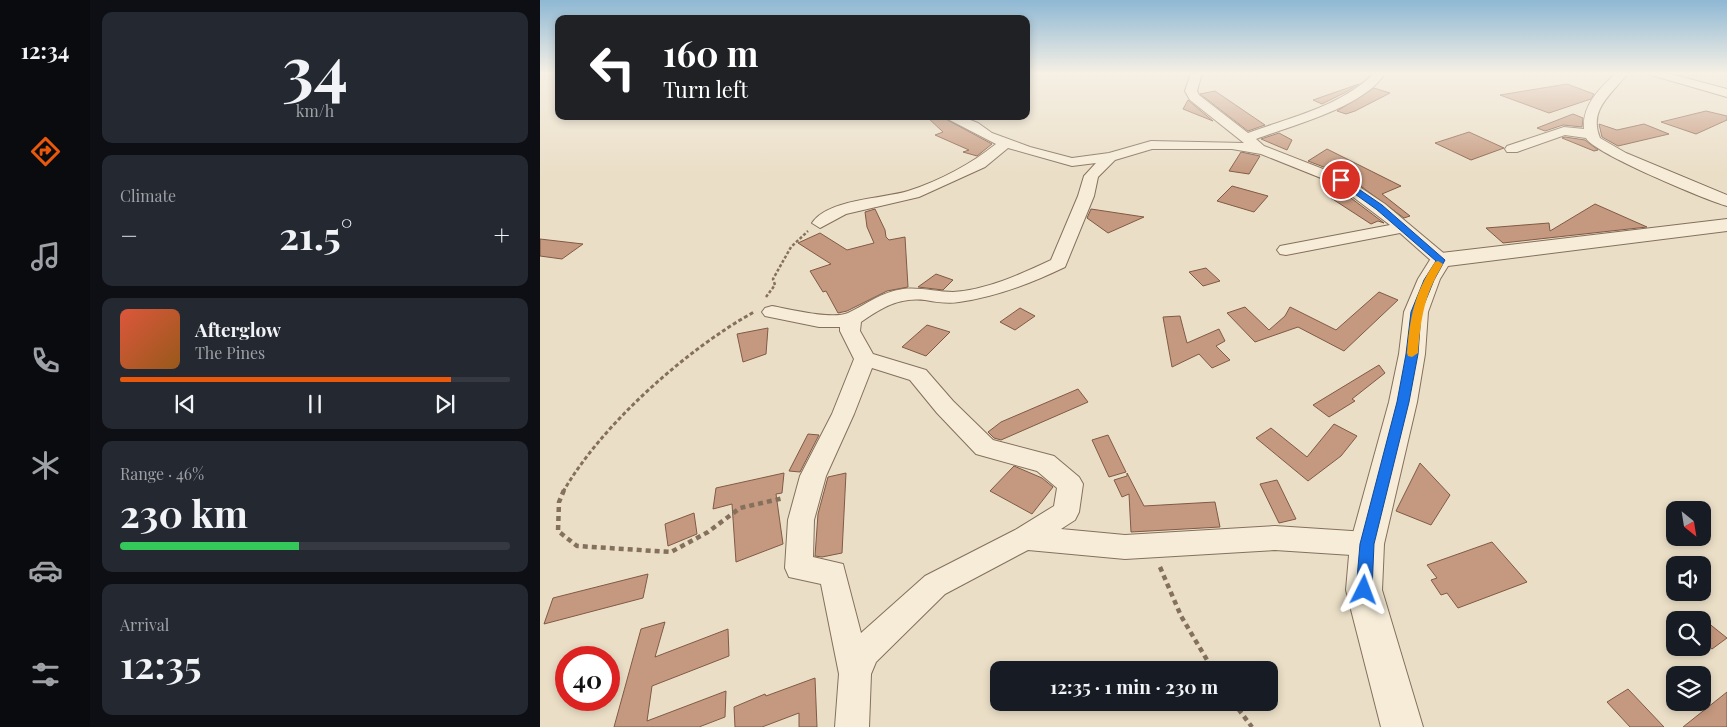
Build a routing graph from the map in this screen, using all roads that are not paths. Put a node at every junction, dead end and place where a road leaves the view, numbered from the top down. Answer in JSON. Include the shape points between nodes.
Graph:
{"nodes":[{"id":1,"x":1207,"y":107,"type":"edge"},
{"id":2,"x":1329,"y":107,"type":"edge"},
{"id":3,"x":1593,"y":107,"type":"edge"},
{"id":4,"x":957,"y":120,"type":"edge"},
{"id":5,"x":1590,"y":134,"type":"junction"},
{"id":6,"x":1246,"y":138,"type":"junction"},
{"id":7,"x":1006,"y":143,"type":"junction"},
{"id":8,"x":1512,"y":149,"type":"dead end"},
{"id":9,"x":1264,"y":150,"type":"junction"},
{"id":10,"x":1110,"y":157,"type":"junction"},
{"id":11,"x":1727,"y":201,"type":"edge"},
{"id":12,"x":820,"y":223,"type":"road end"},
{"id":13,"x":1727,"y":225,"type":"edge"},
{"id":14,"x":1402,"y":228,"type":"junction"},
{"id":15,"x":1286,"y":250,"type":"dead end"},
{"id":16,"x":1441,"y":260,"type":"junction"},
{"id":17,"x":772,"y":312,"type":"road end"},
{"id":18,"x":851,"y":320,"type":"junction"},
{"id":19,"x":865,"y":360,"type":"junction"},
{"id":20,"x":1025,"y":538,"type":"junction"},
{"id":21,"x":1367,"y":544,"type":"junction"},
{"id":22,"x":855,"y":674,"type":"junction"},
{"id":23,"x":852,"y":727,"type":"edge"},
{"id":24,"x":1402,"y":727,"type":"edge"}],
"edges":[{"from":1,"to":6,"type":"street"},
{"from":2,"to":6,"type":"street"},
{"from":3,"to":5,"type":"street","via":[[1589,121]]},
{"from":4,"to":7,"type":"street"},
{"from":5,"to":8,"type":"street","via":[[1564,131]]},
{"from":5,"to":11,"type":"street","via":[[1600,145],[1621,156]]},
{"from":6,"to":9,"type":"street"},
{"from":7,"to":10,"type":"street","via":[[1072,162]]},
{"from":7,"to":12,"type":"street","via":[[980,164],[914,194],[841,210]]},
{"from":9,"to":10,"type":"street","via":[[1232,145],[1150,145]]},
{"from":9,"to":14,"type":"street","via":[[1341,180]]},
{"from":10,"to":18,"type":"street","via":[[1091,176],[1060,263],[955,298],[912,294],[892,297],[873,304]]},
{"from":13,"to":16,"type":"street"},
{"from":14,"to":15,"type":"street"},
{"from":14,"to":16,"type":"street"},
{"from":16,"to":21,"type":"street","via":[[1416,312],[1403,402]]},
{"from":17,"to":18,"type":"street","via":[[819,320]]},
{"from":18,"to":19,"type":"street","via":[[850,331]]},
{"from":19,"to":20,"type":"street","via":[[918,375],[945,408],[985,447],[1045,463],[1070,484],[1066,512]]},
{"from":19,"to":22,"type":"street","via":[[813,476],[801,520],[799,568],[833,573]]},
{"from":20,"to":21,"type":"street","via":[[1125,546],[1275,538]]},
{"from":20,"to":22,"type":"street","via":[[935,585],[865,651]]},
{"from":21,"to":24,"type":"street","via":[[1364,590]]},
{"from":22,"to":23,"type":"street"}]}
